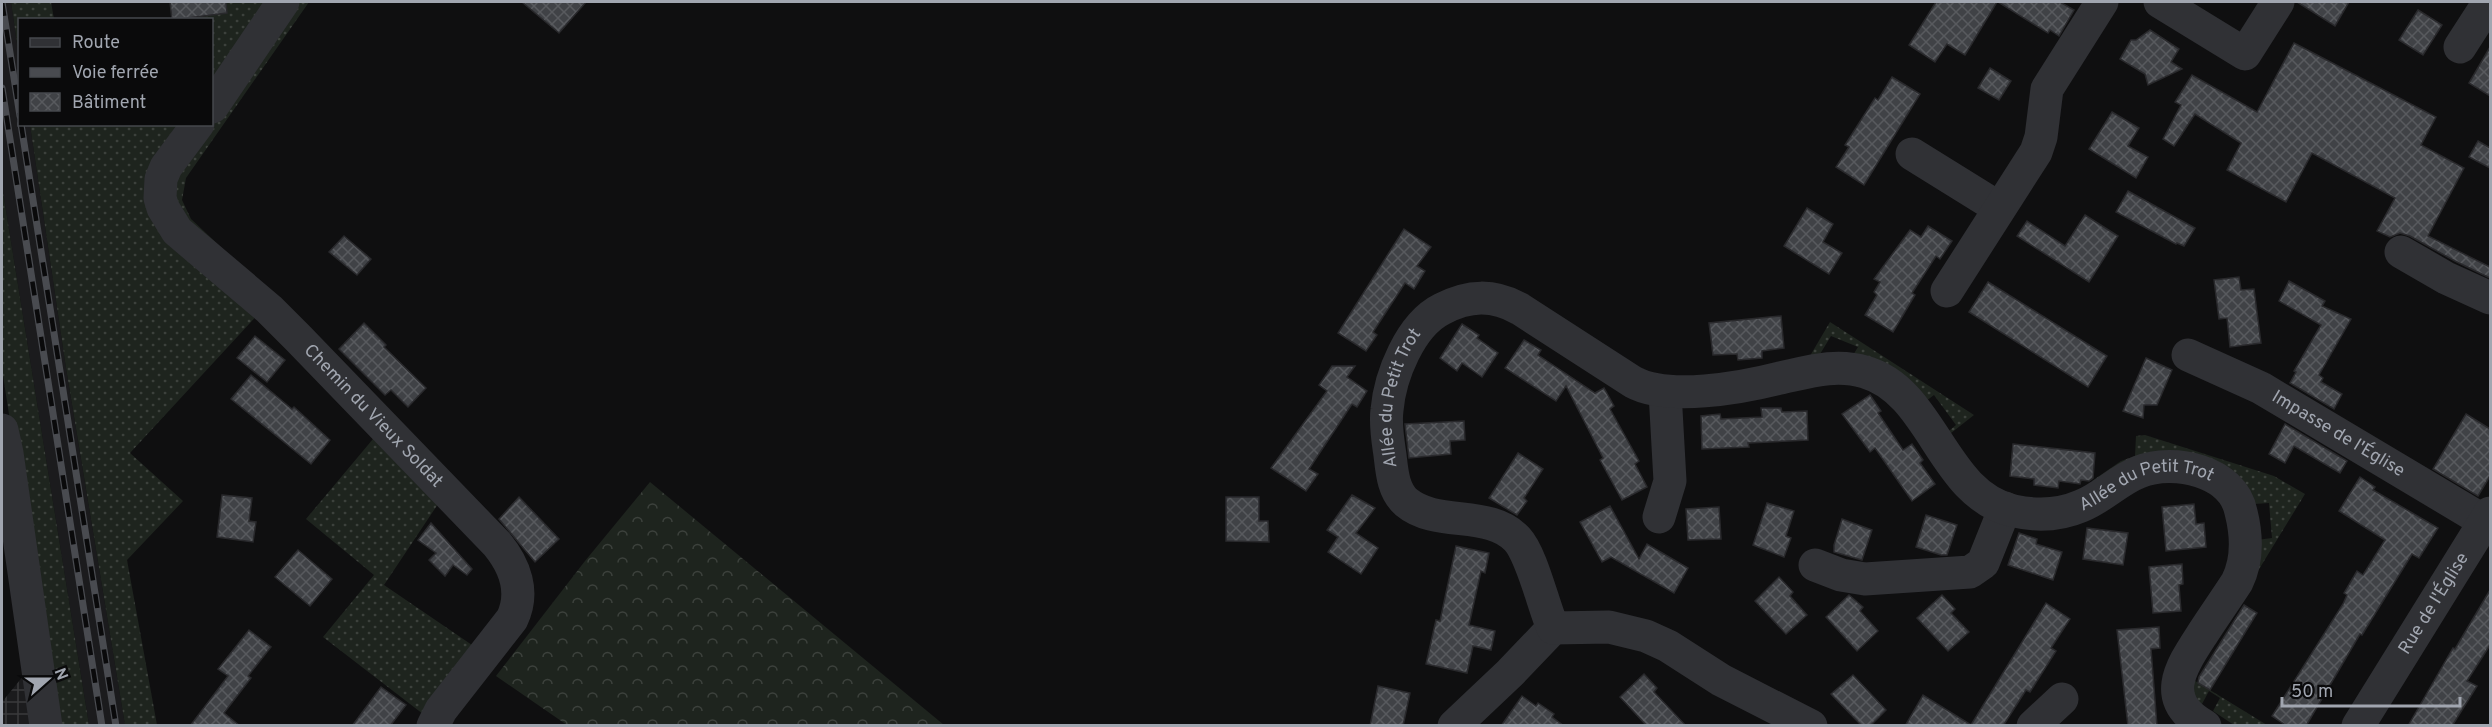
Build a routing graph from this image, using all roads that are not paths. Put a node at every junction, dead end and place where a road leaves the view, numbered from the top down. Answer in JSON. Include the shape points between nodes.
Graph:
{"nodes":[{"id":1,"x":283,"y":2,"type":"edge"},
{"id":2,"x":2102,"y":2,"type":"edge"},
{"id":3,"x":2160,"y":2,"type":"edge"},
{"id":4,"x":2278,"y":2,"type":"edge"},
{"id":5,"x":2489,"y":2,"type":"edge"},
{"id":6,"x":2460,"y":47,"type":"dead end"},
{"id":7,"x":213,"y":106,"type":"edge"},
{"id":8,"x":196,"y":126,"type":"edge"},
{"id":9,"x":1912,"y":154,"type":"dead end"},
{"id":10,"x":1999,"y":208,"type":"junction"},
{"id":11,"x":2401,"y":252,"type":"dead end"},
{"id":12,"x":1947,"y":291,"type":"dead end"},
{"id":13,"x":2490,"y":298,"type":"edge"},
{"id":14,"x":2188,"y":355,"type":"dead end"},
{"id":15,"x":1665,"y":392,"type":"junction"},
{"id":16,"x":2,"y":430,"type":"edge"},
{"id":17,"x":2005,"y":508,"type":"junction"},
{"id":18,"x":1659,"y":517,"type":"dead end"},
{"id":19,"x":2487,"y":517,"type":"edge"},
{"id":20,"x":10,"y":539,"type":"edge"},
{"id":21,"x":1815,"y":565,"type":"dead end"},
{"id":22,"x":1553,"y":628,"type":"junction"},
{"id":23,"x":2062,"y":699,"type":"dead end"},
{"id":24,"x":46,"y":726,"type":"edge"},
{"id":25,"x":433,"y":726,"type":"edge"},
{"id":26,"x":1454,"y":726,"type":"edge"},
{"id":27,"x":1811,"y":726,"type":"edge"},
{"id":28,"x":2033,"y":726,"type":"edge"},
{"id":29,"x":2205,"y":726,"type":"edge"},
{"id":30,"x":2358,"y":726,"type":"edge"}],
"edges":[{"from":1,"to":7,"type":"street"},
{"from":2,"to":10,"type":"street","via":[[2047,89],[2036,152]]},
{"from":3,"to":4,"type":"street","via":[[2245,54]]},
{"from":5,"to":6,"type":"street"},
{"from":8,"to":25,"type":"street","name":"Chemin du Vieux Soldat","via":[[161,178],[160,198],[168,218],[183,236],[298,338],[497,544],[514,569],[519,592],[512,619],[441,710]]},
{"from":9,"to":10,"type":"street"},
{"from":10,"to":12,"type":"street"},
{"from":11,"to":13,"type":"street"},
{"from":14,"to":19,"type":"street","name":"Impasse de l'Église","via":[[2261,388]]},
{"from":15,"to":17,"type":"street","name":"Allée du Petit Trot","via":[[1743,386],[1823,369],[1866,372],[1895,388],[1972,487]]},
{"from":15,"to":18,"type":"street","via":[[1670,481]]},
{"from":15,"to":22,"type":"street","name":"Allée du Petit Trot","via":[[1642,387],[1520,309],[1491,298],[1470,299],[1436,312],[1419,327],[1407,347],[1392,385],[1387,412],[1392,476],[1399,494],[1415,507],[1509,532],[1527,555]]},
{"from":16,"to":20,"type":"street"},
{"from":17,"to":21,"type":"street","via":[[1983,563],[1970,572],[1865,579]]},
{"from":17,"to":29,"type":"street","name":"Allée du Petit Trot","via":[[2034,514],[2069,510],[2091,502],[2140,471],[2160,467],[2207,474],[2232,490],[2242,515],[2246,550],[2243,570],[2181,668],[2177,684],[2183,707]]},
{"from":19,"to":30,"type":"street","name":"Rue de l'Église"},
{"from":20,"to":24,"type":"street"},
{"from":22,"to":26,"type":"street"},
{"from":22,"to":27,"type":"street","via":[[1609,627],[1646,636],[1713,676]]},
{"from":23,"to":28,"type":"street"}]}
